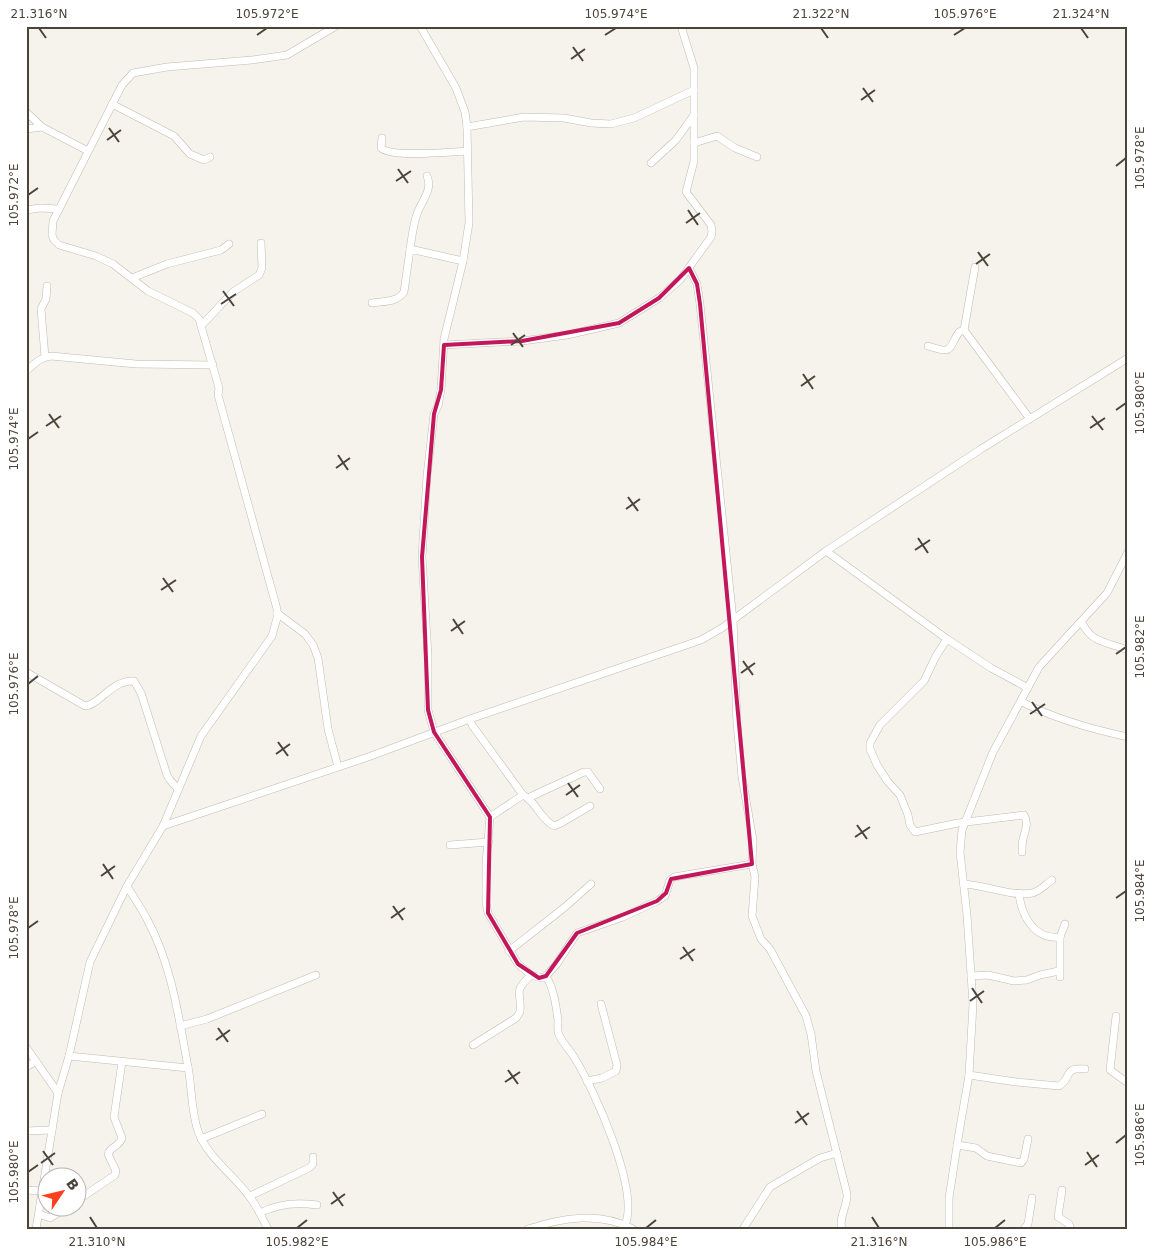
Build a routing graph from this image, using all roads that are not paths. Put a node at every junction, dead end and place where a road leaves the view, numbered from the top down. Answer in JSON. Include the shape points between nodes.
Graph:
{"nodes":[{"id":1,"x":336,"y":26,"type":"edge"},
{"id":2,"x":420,"y":26,"type":"edge"},
{"id":3,"x":680,"y":26,"type":"edge"},
{"id":4,"x":694,"y":90,"type":"junction"},
{"id":5,"x":112,"y":104,"type":"junction"},
{"id":6,"x":26,"y":112,"type":"edge"},
{"id":7,"x":694,"y":115,"type":"junction"},
{"id":8,"x":42,"y":127,"type":"junction"},
{"id":9,"x":467,"y":127,"type":"junction"},
{"id":10,"x":26,"y":129,"type":"edge"},
{"id":11,"x":382,"y":138,"type":"dead end"},
{"id":12,"x":694,"y":143,"type":"junction"},
{"id":13,"x":88,"y":151,"type":"junction"},
{"id":14,"x":467,"y":151,"type":"junction"},
{"id":15,"x":210,"y":157,"type":"dead end"},
{"id":16,"x":757,"y":157,"type":"dead end"},
{"id":17,"x":651,"y":163,"type":"dead end"},
{"id":18,"x":427,"y":176,"type":"dead end"},
{"id":19,"x":59,"y":209,"type":"junction"},
{"id":20,"x":26,"y":210,"type":"edge"},
{"id":21,"x":229,"y":244,"type":"dead end"},
{"id":22,"x":261,"y":244,"type":"dead end"},
{"id":23,"x":410,"y":249,"type":"junction"},
{"id":24,"x":463,"y":262,"type":"junction"},
{"id":25,"x":975,"y":267,"type":"dead end"},
{"id":26,"x":689,"y":268,"type":"junction"},
{"id":27,"x":132,"y":278,"type":"junction"},
{"id":28,"x":47,"y":286,"type":"dead end"},
{"id":29,"x":372,"y":303,"type":"dead end"},
{"id":30,"x":202,"y":325,"type":"junction"},
{"id":31,"x":964,"y":330,"type":"junction"},
{"id":32,"x":444,"y":345,"type":"junction"},
{"id":33,"x":928,"y":346,"type":"dead end"},
{"id":34,"x":45,"y":357,"type":"junction"},
{"id":35,"x":1128,"y":358,"type":"edge"},
{"id":36,"x":213,"y":365,"type":"junction"},
{"id":37,"x":26,"y":371,"type":"edge"},
{"id":38,"x":1030,"y":419,"type":"junction"},
{"id":39,"x":826,"y":551,"type":"junction"},
{"id":40,"x":1128,"y":552,"type":"edge"},
{"id":41,"x":277,"y":613,"type":"junction"},
{"id":42,"x":732,"y":620,"type":"junction"},
{"id":43,"x":1081,"y":622,"type":"junction"},
{"id":44,"x":947,"y":639,"type":"junction"},
{"id":45,"x":1128,"y":650,"type":"edge"},
{"id":46,"x":26,"y":672,"type":"edge"},
{"id":47,"x":1028,"y":688,"type":"junction"},
{"id":48,"x":1022,"y":702,"type":"junction"},
{"id":49,"x":470,"y":719,"type":"junction"},
{"id":50,"x":434,"y":732,"type":"junction"},
{"id":51,"x":1128,"y":738,"type":"edge"},
{"id":52,"x":338,"y":767,"type":"junction"},
{"id":53,"x":178,"y":789,"type":"junction"},
{"id":54,"x":600,"y":789,"type":"dead end"},
{"id":55,"x":525,"y":797,"type":"junction"},
{"id":56,"x":590,"y":806,"type":"dead end"},
{"id":57,"x":490,"y":817,"type":"junction"},
{"id":58,"x":964,"y":822,"type":"junction"},
{"id":59,"x":163,"y":826,"type":"junction"},
{"id":60,"x":489,"y":842,"type":"junction"},
{"id":61,"x":450,"y":845,"type":"dead end"},
{"id":62,"x":1022,"y":852,"type":"dead end"},
{"id":63,"x":752,"y":864,"type":"junction"},
{"id":64,"x":1052,"y":880,"type":"dead end"},
{"id":65,"x":591,"y":884,"type":"dead end"},
{"id":66,"x":964,"y":884,"type":"junction"},
{"id":67,"x":127,"y":886,"type":"junction"},
{"id":68,"x":1019,"y":893,"type":"junction"},
{"id":69,"x":1065,"y":924,"type":"dead end"},
{"id":70,"x":1060,"y":936,"type":"junction"},
{"id":71,"x":509,"y":951,"type":"junction"},
{"id":72,"x":316,"y":975,"type":"dead end"},
{"id":73,"x":531,"y":975,"type":"junction"},
{"id":74,"x":546,"y":976,"type":"junction"},
{"id":75,"x":971,"y":976,"type":"junction"},
{"id":76,"x":601,"y":1004,"type":"dead end"},
{"id":77,"x":1116,"y":1016,"type":"dead end"},
{"id":78,"x":180,"y":1026,"type":"junction"},
{"id":79,"x":473,"y":1045,"type":"dead end"},
{"id":80,"x":26,"y":1047,"type":"edge"},
{"id":81,"x":69,"y":1056,"type":"junction"},
{"id":82,"x":35,"y":1062,"type":"junction"},
{"id":83,"x":122,"y":1062,"type":"junction"},
{"id":84,"x":26,"y":1067,"type":"edge"},
{"id":85,"x":188,"y":1068,"type":"junction"},
{"id":86,"x":1085,"y":1069,"type":"dead end"},
{"id":87,"x":970,"y":1075,"type":"junction"},
{"id":88,"x":587,"y":1081,"type":"junction"},
{"id":89,"x":1128,"y":1083,"type":"edge"},
{"id":90,"x":58,"y":1093,"type":"junction"},
{"id":91,"x":262,"y":1114,"type":"dead end"},
{"id":92,"x":52,"y":1130,"type":"junction"},
{"id":93,"x":26,"y":1131,"type":"edge"},
{"id":94,"x":1028,"y":1139,"type":"dead end"},
{"id":95,"x":201,"y":1140,"type":"junction"},
{"id":96,"x":957,"y":1145,"type":"junction"},
{"id":97,"x":837,"y":1153,"type":"junction"},
{"id":98,"x":314,"y":1157,"type":"dead end"},
{"id":99,"x":46,"y":1168,"type":"edge"},
{"id":100,"x":1062,"y":1190,"type":"dead end"},
{"id":101,"x":88,"y":1193,"type":"edge"},
{"id":102,"x":250,"y":1196,"type":"junction"},
{"id":103,"x":1032,"y":1198,"type":"dead end"},
{"id":104,"x":317,"y":1206,"type":"dead end"},
{"id":105,"x":260,"y":1213,"type":"junction"},
{"id":106,"x":625,"y":1225,"type":"junction"},
{"id":107,"x":268,"y":1229,"type":"edge"},
{"id":108,"x":528,"y":1229,"type":"edge"},
{"id":109,"x":633,"y":1229,"type":"edge"},
{"id":110,"x":743,"y":1229,"type":"edge"},
{"id":111,"x":842,"y":1229,"type":"edge"},
{"id":112,"x":949,"y":1229,"type":"edge"},
{"id":113,"x":1024,"y":1229,"type":"edge"},
{"id":114,"x":1071,"y":1229,"type":"edge"}],
"edges":[{"from":1,"to":5,"type":"street","via":[[300,49],[280,57],[137,71],[122,85]]},
{"from":2,"to":9,"type":"street","via":[[456,88]]},
{"from":3,"to":4,"type":"street","via":[[694,68]]},
{"from":4,"to":7,"type":"street"},
{"from":4,"to":9,"type":"street","via":[[634,118],[611,124],[564,118],[524,118]]},
{"from":5,"to":13,"type":"street"},
{"from":5,"to":15,"type":"street","via":[[174,136],[194,157],[204,160]]},
{"from":6,"to":8,"type":"street"},
{"from":7,"to":12,"type":"street"},
{"from":7,"to":17,"type":"street","via":[[676,140]]},
{"from":8,"to":10,"type":"street"},
{"from":8,"to":13,"type":"street"},
{"from":9,"to":14,"type":"street"},
{"from":11,"to":14,"type":"street","via":[[381,148],[385,151],[410,154]]},
{"from":12,"to":16,"type":"street","via":[[717,136]]},
{"from":12,"to":26,"type":"street","via":[[694,161],[686,192],[711,225],[712,232]]},
{"from":13,"to":19,"type":"street"},
{"from":14,"to":24,"type":"street","via":[[469,223]]},
{"from":18,"to":23,"type":"street","via":[[428,191],[417,214]]},
{"from":19,"to":20,"type":"street"},
{"from":19,"to":27,"type":"street","via":[[51,229],[59,245],[113,264]]},
{"from":21,"to":27,"type":"street","via":[[221,250],[167,264]]},
{"from":22,"to":30,"type":"street","via":[[262,268],[259,275],[233,292]]},
{"from":23,"to":24,"type":"street"},
{"from":23,"to":29,"type":"street","via":[[402,295],[392,301]]},
{"from":24,"to":32,"type":"street"},
{"from":25,"to":31,"type":"street"},
{"from":26,"to":32,"type":"street","via":[[659,298],[619,323],[540,339]]},
{"from":26,"to":42,"type":"street","via":[[697,284],[700,304]]},
{"from":27,"to":30,"type":"street","via":[[148,291],[193,313]]},
{"from":28,"to":34,"type":"street","via":[[41,309]]},
{"from":30,"to":36,"type":"street"},
{"from":31,"to":33,"type":"street","via":[[959,332],[948,350]]},
{"from":31,"to":38,"type":"street"},
{"from":32,"to":50,"type":"street","via":[[441,390],[434,414],[427,476],[422,557],[428,710]]},
{"from":34,"to":36,"type":"street"},
{"from":34,"to":37,"type":"street"},
{"from":35,"to":38,"type":"street"},
{"from":36,"to":41,"type":"street","via":[[218,395]]},
{"from":38,"to":39,"type":"street"},
{"from":39,"to":42,"type":"street"},
{"from":39,"to":44,"type":"street"},
{"from":40,"to":43,"type":"street","via":[[1107,593]]},
{"from":41,"to":52,"type":"street","via":[[305,634],[315,651]]},
{"from":41,"to":53,"type":"street","via":[[272,636],[201,736]]},
{"from":42,"to":49,"type":"street","via":[[701,640]]},
{"from":42,"to":63,"type":"street","via":[[737,723],[752,840]]},
{"from":43,"to":45,"type":"street","via":[[1099,641]]},
{"from":43,"to":47,"type":"street","via":[[1039,667]]},
{"from":44,"to":47,"type":"street"},
{"from":44,"to":58,"type":"street","via":[[924,681],[880,725],[870,742],[870,749],[882,775],[903,800],[915,832]]},
{"from":46,"to":53,"type":"street","via":[[85,706],[110,689],[134,681],[141,693],[167,775]]},
{"from":47,"to":48,"type":"street"},
{"from":48,"to":51,"type":"street","via":[[1084,727]]},
{"from":48,"to":58,"type":"street","via":[[995,747]]},
{"from":49,"to":50,"type":"street"},
{"from":49,"to":55,"type":"street"},
{"from":50,"to":52,"type":"street"},
{"from":50,"to":57,"type":"street"},
{"from":52,"to":59,"type":"street"},
{"from":53,"to":59,"type":"street"},
{"from":54,"to":55,"type":"street","via":[[588,772],[584,772]]},
{"from":55,"to":56,"type":"street","via":[[554,826]]},
{"from":55,"to":57,"type":"street"},
{"from":57,"to":60,"type":"street"},
{"from":58,"to":62,"type":"street","via":[[1024,815],[1026,832]]},
{"from":58,"to":66,"type":"street","via":[[960,844]]},
{"from":59,"to":67,"type":"street"},
{"from":60,"to":61,"type":"street"},
{"from":60,"to":71,"type":"street","via":[[486,903],[488,913]]},
{"from":63,"to":74,"type":"street","via":[[670,880],[665,896],[657,901],[578,933]]},
{"from":63,"to":97,"type":"street","via":[[755,877],[753,920],[806,1016]]},
{"from":64,"to":68,"type":"street","via":[[1032,894]]},
{"from":65,"to":71,"type":"street"},
{"from":66,"to":68,"type":"street"},
{"from":66,"to":75,"type":"street"},
{"from":67,"to":78,"type":"street","via":[[149,923],[164,961]]},
{"from":67,"to":81,"type":"street","via":[[90,962]]},
{"from":68,"to":70,"type":"street","via":[[1022,909],[1034,928],[1051,938]]},
{"from":69,"to":70,"type":"street"},
{"from":70,"to":75,"type":"street","via":[[1059,974],[1040,974],[1014,981],[988,975]]},
{"from":71,"to":73,"type":"street"},
{"from":72,"to":78,"type":"street"},
{"from":73,"to":74,"type":"street"},
{"from":73,"to":79,"type":"street","via":[[520,986],[520,1012],[516,1018]]},
{"from":74,"to":88,"type":"street","via":[[554,998],[558,1034]]},
{"from":75,"to":87,"type":"street"},
{"from":76,"to":88,"type":"street","via":[[616,1071]]},
{"from":77,"to":89,"type":"street","via":[[1110,1070]]},
{"from":78,"to":85,"type":"street"},
{"from":80,"to":82,"type":"street"},
{"from":81,"to":83,"type":"street"},
{"from":81,"to":90,"type":"street"},
{"from":82,"to":84,"type":"street"},
{"from":82,"to":90,"type":"street"},
{"from":83,"to":85,"type":"street"},
{"from":83,"to":101,"type":"street","via":[[114,1116],[122,1138],[108,1154],[115,1175]]},
{"from":85,"to":95,"type":"street","via":[[195,1123]]},
{"from":86,"to":87,"type":"street","via":[[1069,1071],[1063,1084],[1058,1086]]},
{"from":87,"to":96,"type":"street"},
{"from":88,"to":106,"type":"street","via":[[620,1158],[629,1212]]},
{"from":90,"to":92,"type":"street"},
{"from":91,"to":95,"type":"street"},
{"from":92,"to":93,"type":"street"},
{"from":92,"to":99,"type":"street"},
{"from":94,"to":96,"type":"street","via":[[1021,1164]]},
{"from":95,"to":102,"type":"street"},
{"from":96,"to":112,"type":"street","via":[[949,1198]]},
{"from":97,"to":110,"type":"street","via":[[820,1158],[770,1187]]},
{"from":97,"to":111,"type":"street","via":[[847,1198],[840,1224]]},
{"from":98,"to":102,"type":"street","via":[[309,1168]]},
{"from":100,"to":114,"type":"street","via":[[1058,1217]]},
{"from":102,"to":105,"type":"street"},
{"from":103,"to":113,"type":"street","via":[[1028,1224]]},
{"from":104,"to":105,"type":"street","via":[[297,1203]]},
{"from":105,"to":107,"type":"street"},
{"from":106,"to":108,"type":"street","via":[[606,1218],[590,1218]]},
{"from":106,"to":109,"type":"street"}]}
